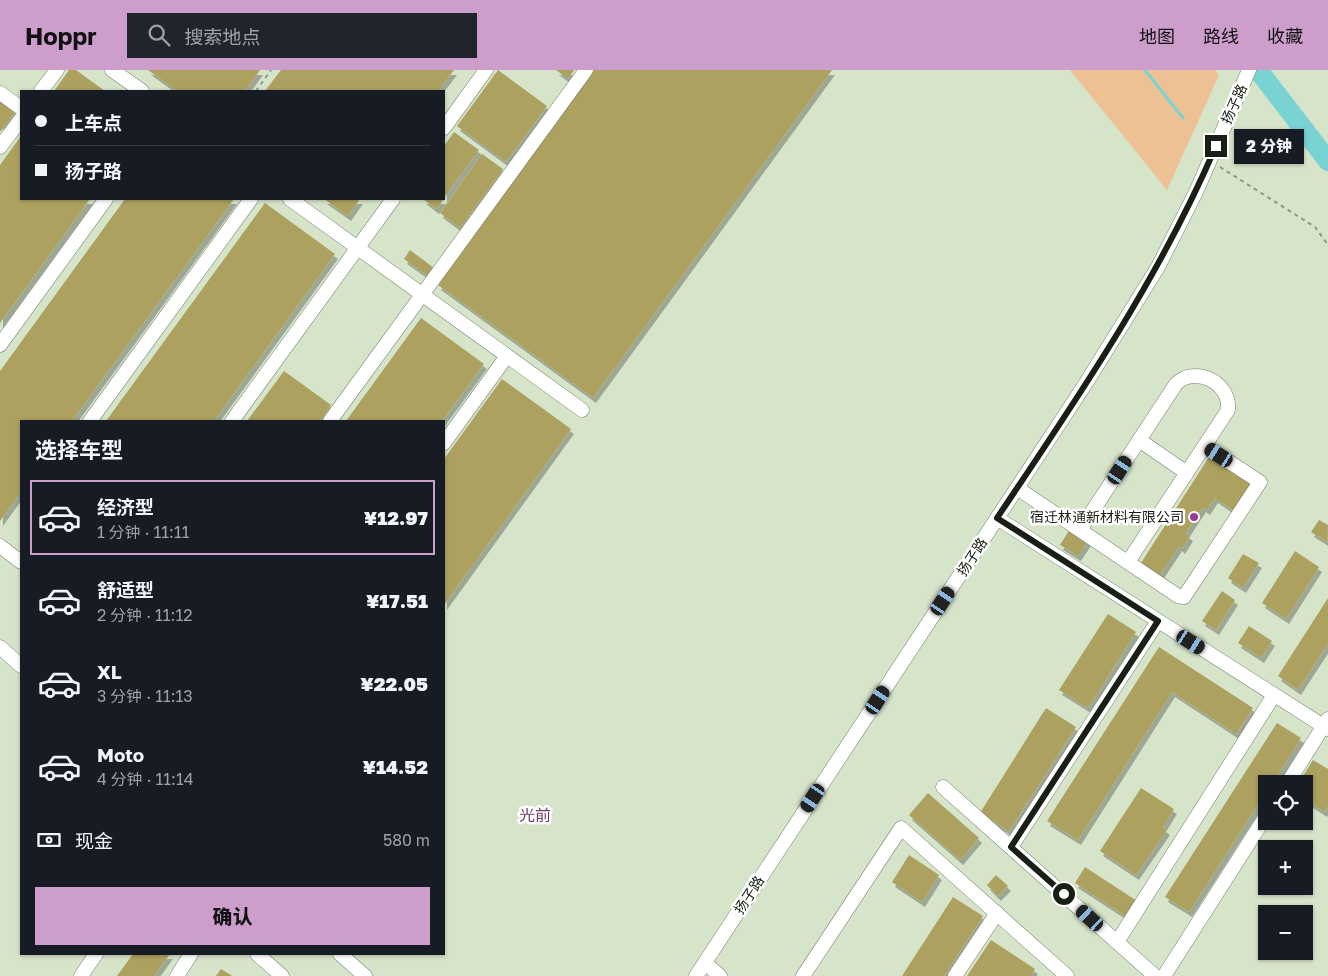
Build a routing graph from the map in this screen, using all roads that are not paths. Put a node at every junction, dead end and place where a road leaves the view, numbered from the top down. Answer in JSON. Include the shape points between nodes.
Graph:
{"nodes":[{"id":1,"x":57,"y":70,"type":"edge"},
{"id":2,"x":112,"y":70,"type":"edge"},
{"id":3,"x":486,"y":70,"type":"edge"},
{"id":4,"x":586,"y":70,"type":"edge"},
{"id":5,"x":1249,"y":70,"type":"edge"},
{"id":6,"x":42,"y":90,"type":"edge"},
{"id":7,"x":141,"y":90,"type":"edge"},
{"id":8,"x":0,"y":93,"type":"edge"},
{"id":9,"x":20,"y":107,"type":"edge"},
{"id":10,"x":20,"y":120,"type":"edge"},
{"id":11,"x":445,"y":127,"type":"edge"},
{"id":12,"x":0,"y":147,"type":"edge"},
{"id":13,"x":105,"y":200,"type":"edge"},
{"id":14,"x":249,"y":200,"type":"edge"},
{"id":15,"x":291,"y":200,"type":"edge"},
{"id":16,"x":392,"y":200,"type":"edge"},
{"id":17,"x":358,"y":248,"type":"junction"},
{"id":18,"x":422,"y":294,"type":"junction"},
{"id":19,"x":0,"y":345,"type":"edge"},
{"id":20,"x":507,"y":356,"type":"junction"},
{"id":21,"x":582,"y":410,"type":"dead end"},
{"id":22,"x":91,"y":420,"type":"edge"},
{"id":23,"x":233,"y":420,"type":"edge"},
{"id":24,"x":331,"y":420,"type":"edge"},
{"id":25,"x":1139,"y":440,"type":"junction"},
{"id":26,"x":445,"y":442,"type":"edge"},
{"id":27,"x":1205,"y":446,"type":"junction"},
{"id":28,"x":1187,"y":472,"type":"junction"},
{"id":29,"x":1018,"y":488,"type":"junction"},
{"id":30,"x":997,"y":518,"type":"junction"},
{"id":31,"x":1080,"y":530,"type":"junction"},
{"id":32,"x":0,"y":546,"type":"edge"},
{"id":33,"x":20,"y":561,"type":"edge"},
{"id":34,"x":1128,"y":562,"type":"junction"},
{"id":35,"x":1158,"y":621,"type":"junction"},
{"id":36,"x":0,"y":647,"type":"edge"},
{"id":37,"x":20,"y":665,"type":"edge"},
{"id":38,"x":1274,"y":695,"type":"junction"},
{"id":39,"x":1326,"y":725,"type":"edge"},
{"id":40,"x":1292,"y":775,"type":"edge"},
{"id":41,"x":943,"y":787,"type":"dead end"},
{"id":42,"x":1258,"y":829,"type":"edge"},
{"id":43,"x":1011,"y":847,"type":"junction"},
{"id":44,"x":997,"y":913,"type":"junction"},
{"id":45,"x":1117,"y":942,"type":"junction"},
{"id":46,"x":95,"y":955,"type":"edge"},
{"id":47,"x":191,"y":955,"type":"edge"},
{"id":48,"x":258,"y":955,"type":"edge"},
{"id":49,"x":341,"y":955,"type":"edge"},
{"id":50,"x":704,"y":963,"type":"junction"},
{"id":51,"x":1062,"y":974,"type":"edge"},
{"id":52,"x":82,"y":976,"type":"edge"},
{"id":53,"x":177,"y":976,"type":"edge"},
{"id":54,"x":281,"y":976,"type":"edge"},
{"id":55,"x":365,"y":976,"type":"edge"},
{"id":56,"x":696,"y":976,"type":"edge"},
{"id":57,"x":720,"y":976,"type":"edge"},
{"id":58,"x":803,"y":976,"type":"edge"},
{"id":59,"x":955,"y":976,"type":"edge"},
{"id":60,"x":1155,"y":976,"type":"edge"},
{"id":61,"x":1164,"y":976,"type":"edge"}],
"edges":[{"from":1,"to":6,"type":"street"},
{"from":2,"to":7,"type":"street"},
{"from":3,"to":11,"type":"street"},
{"from":4,"to":18,"type":"street"},
{"from":5,"to":29,"type":"street","name":"扬子路","via":[[1196,192],[1158,267]]},
{"from":8,"to":9,"type":"street"},
{"from":10,"to":12,"type":"street"},
{"from":13,"to":19,"type":"street"},
{"from":14,"to":22,"type":"street"},
{"from":15,"to":17,"type":"street"},
{"from":16,"to":17,"type":"street"},
{"from":17,"to":18,"type":"street"},
{"from":17,"to":23,"type":"street"},
{"from":18,"to":20,"type":"street"},
{"from":18,"to":24,"type":"street"},
{"from":20,"to":21,"type":"street"},
{"from":20,"to":26,"type":"street"},
{"from":25,"to":27,"type":"street","via":[[1176,384],[1182,377],[1191,376],[1218,384],[1228,396],[1228,410]]},
{"from":25,"to":28,"type":"street"},
{"from":25,"to":31,"type":"street"},
{"from":27,"to":28,"type":"street"},
{"from":27,"to":34,"type":"street","via":[[1260,482],[1184,597]]},
{"from":28,"to":34,"type":"street"},
{"from":29,"to":30,"type":"street","name":"扬子路"},
{"from":29,"to":31,"type":"street"},
{"from":30,"to":35,"type":"street"},
{"from":30,"to":50,"type":"street","name":"扬子路"},
{"from":31,"to":34,"type":"street"},
{"from":32,"to":33,"type":"street"},
{"from":35,"to":38,"type":"street"},
{"from":35,"to":43,"type":"street"},
{"from":36,"to":37,"type":"street"},
{"from":38,"to":39,"type":"street"},
{"from":38,"to":45,"type":"street"},
{"from":39,"to":40,"type":"street"},
{"from":41,"to":43,"type":"street"},
{"from":42,"to":61,"type":"street"},
{"from":43,"to":45,"type":"street"},
{"from":44,"to":51,"type":"street"},
{"from":44,"to":58,"type":"street","via":[[901,828]]},
{"from":44,"to":59,"type":"street"},
{"from":45,"to":60,"type":"street"},
{"from":46,"to":52,"type":"street"},
{"from":47,"to":53,"type":"street"},
{"from":48,"to":54,"type":"street"},
{"from":49,"to":55,"type":"street"},
{"from":50,"to":56,"type":"street","name":"扬子路"},
{"from":50,"to":57,"type":"street"}]}
